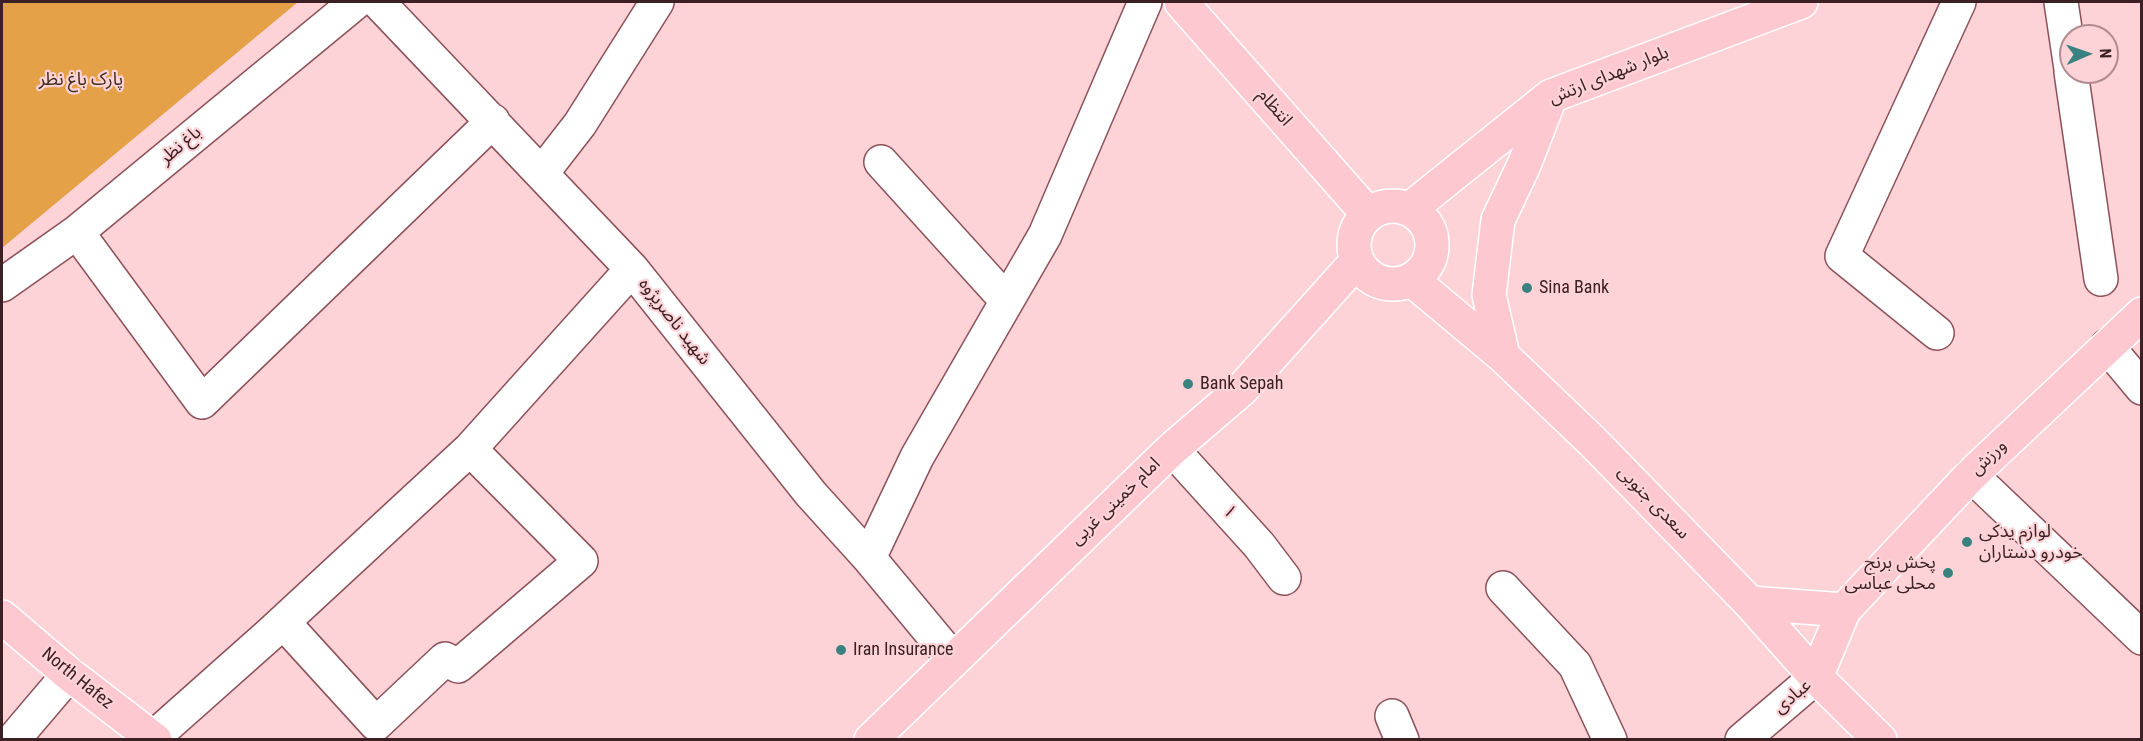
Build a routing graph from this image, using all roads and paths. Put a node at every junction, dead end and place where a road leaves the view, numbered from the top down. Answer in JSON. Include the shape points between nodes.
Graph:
{"nodes":[{"id":1,"x":356,"y":2,"type":"edge"},
{"id":2,"x":378,"y":2,"type":"edge"},
{"id":3,"x":657,"y":2,"type":"edge"},
{"id":4,"x":1145,"y":2,"type":"edge"},
{"id":5,"x":1180,"y":2,"type":"edge"},
{"id":6,"x":1801,"y":2,"type":"edge"},
{"id":7,"x":1959,"y":2,"type":"edge"},
{"id":8,"x":2061,"y":2,"type":"edge"},
{"id":9,"x":2064,"y":24,"type":"edge"},
{"id":10,"x":2073,"y":84,"type":"edge"},
{"id":11,"x":1551,"y":96,"type":"junction"},
{"id":12,"x":494,"y":121,"type":"junction"},
{"id":13,"x":881,"y":162,"type":"dead end"},
{"id":14,"x":542,"y":173,"type":"junction"},
{"id":15,"x":1410,"y":209,"type":"junction"},
{"id":16,"x":1368,"y":214,"type":"junction"},
{"id":17,"x":77,"y":232,"type":"junction"},
{"id":18,"x":1356,"y":261,"type":"junction"},
{"id":19,"x":632,"y":269,"type":"junction"},
{"id":20,"x":2101,"y":279,"type":"dead end"},
{"id":21,"x":1412,"y":280,"type":"junction"},
{"id":22,"x":2,"y":285,"type":"edge"},
{"id":23,"x":1007,"y":301,"type":"junction"},
{"id":24,"x":2142,"y":314,"type":"edge"},
{"id":25,"x":1937,"y":333,"type":"dead end"},
{"id":26,"x":2107,"y":346,"type":"junction"},
{"id":27,"x":1503,"y":356,"type":"junction"},
{"id":28,"x":2142,"y":388,"type":"edge"},
{"id":29,"x":470,"y":449,"type":"junction"},
{"id":30,"x":1172,"y":449,"type":"junction"},
{"id":31,"x":1971,"y":475,"type":"junction"},
{"id":32,"x":869,"y":558,"type":"junction"},
{"id":33,"x":1284,"y":578,"type":"dead end"},
{"id":34,"x":1503,"y":588,"type":"dead end"},
{"id":35,"x":1750,"y":603,"type":"junction"},
{"id":36,"x":1844,"y":610,"type":"junction"},
{"id":37,"x":2,"y":617,"type":"edge"},
{"id":38,"x":283,"y":622,"type":"junction"},
{"id":39,"x":2142,"y":638,"type":"edge"},
{"id":40,"x":953,"y":659,"type":"junction"},
{"id":41,"x":69,"y":674,"type":"junction"},
{"id":42,"x":1816,"y":677,"type":"junction"},
{"id":43,"x":154,"y":739,"type":"edge"},
{"id":44,"x":13,"y":740,"type":"edge"},
{"id":45,"x":871,"y":740,"type":"edge"},
{"id":46,"x":1610,"y":740,"type":"edge"},
{"id":47,"x":1742,"y":740,"type":"edge"},
{"id":48,"x":1880,"y":740,"type":"edge"}],
"edges":[{"from":1,"to":17,"type":"street","name":"باغ نظر"},
{"from":2,"to":12,"type":"street","name":"شهید ناصرپژوه"},
{"from":3,"to":14,"type":"street","via":[[580,124]]},
{"from":4,"to":23,"type":"street","via":[[1045,235]]},
{"from":5,"to":16,"type":"main road","name":"انتظام"},
{"from":6,"to":11,"type":"main road","name":"بلوار شهدای ارتش"},
{"from":7,"to":25,"type":"street","via":[[1842,256]]},
{"from":8,"to":9,"type":"street"},
{"from":10,"to":20,"type":"street"},
{"from":11,"to":15,"type":"main road","name":"بلوار شهدای ارتش"},
{"from":11,"to":27,"type":"main road","via":[[1498,220],[1489,295]]},
{"from":12,"to":14,"type":"street","name":"شهید ناصرپژوه"},
{"from":12,"to":17,"type":"street","via":[[202,402]]},
{"from":13,"to":23,"type":"street"},
{"from":14,"to":19,"type":"street","name":"شهید ناصرپژوه"},
{"from":15,"to":16,"type":"main road","via":[[1384,206]]},
{"from":15,"to":21,"type":"main road","via":[[1422,218],[1432,244],[1423,271]]},
{"from":16,"to":18,"type":"main road","via":[[1354,236]]},
{"from":17,"to":22,"type":"street","name":"باغ نظر"},
{"from":18,"to":21,"type":"main road","via":[[1370,278],[1380,283]]},
{"from":18,"to":30,"type":"main road","name":"امام خمینی غربی","via":[[1242,389]]},
{"from":19,"to":29,"type":"street"},
{"from":19,"to":32,"type":"street","name":"شهید ناصرپژوه","via":[[811,494]]},
{"from":21,"to":27,"type":"main road","name":"سعدی جنوبی"},
{"from":23,"to":32,"type":"street","via":[[917,457]]},
{"from":24,"to":26,"type":"main road","name":"ورزش"},
{"from":26,"to":28,"type":"street"},
{"from":26,"to":31,"type":"main road","name":"ورزش"},
{"from":27,"to":35,"type":"main road","name":"سعدی جنوبی"},
{"from":29,"to":38,"type":"street"},
{"from":29,"to":38,"type":"street","via":[[581,561],[458,666],[444,659],[376,724]]},
{"from":30,"to":33,"type":"street","name":"۱"},
{"from":30,"to":40,"type":"main road","name":"امام خمینی غربی"},
{"from":31,"to":36,"type":"main road","name":"ورزش"},
{"from":31,"to":39,"type":"street"},
{"from":32,"to":40,"type":"street","name":"شهید ناصرپژوه"},
{"from":34,"to":46,"type":"street","via":[[1575,665]]},
{"from":35,"to":36,"type":"main road"},
{"from":35,"to":42,"type":"main road","name":"سعدی جنوبی"},
{"from":36,"to":42,"type":"main road","name":"ورزش"},
{"from":37,"to":41,"type":"main road","name":"North Hafez"},
{"from":38,"to":43,"type":"street"},
{"from":40,"to":45,"type":"main road","name":"امام خمینی غربی"},
{"from":41,"to":43,"type":"main road","name":"North Hafez"},
{"from":41,"to":44,"type":"street"},
{"from":42,"to":47,"type":"street","name":"عبادی"},
{"from":42,"to":48,"type":"main road","name":"سعدی جنوبی"}]}
